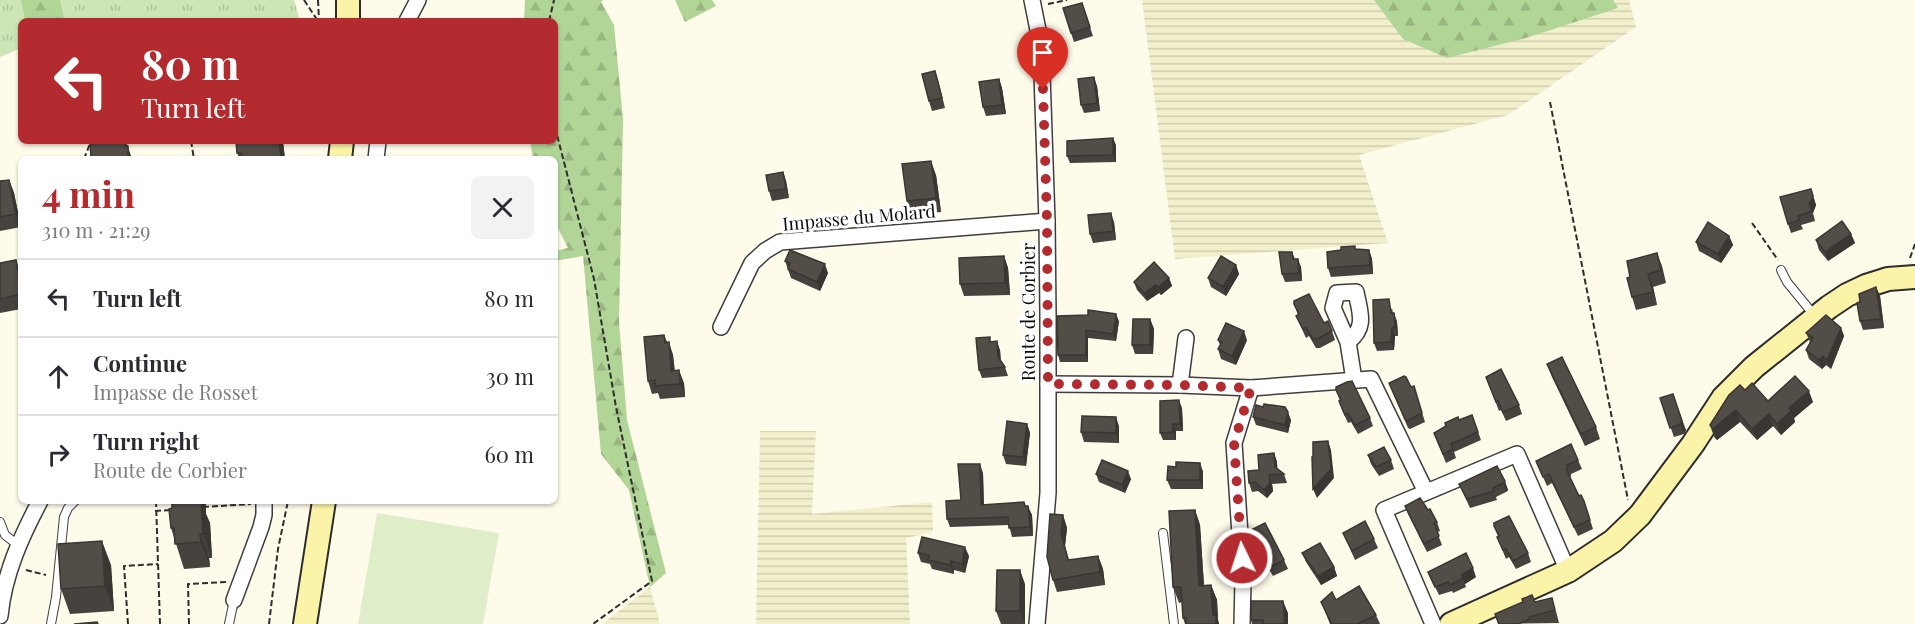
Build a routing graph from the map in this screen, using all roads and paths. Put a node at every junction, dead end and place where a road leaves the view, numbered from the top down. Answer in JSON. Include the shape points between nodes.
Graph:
{"nodes":[{"id":1,"x":304,"y":0,"type":"edge"},
{"id":2,"x":318,"y":0,"type":"edge"},
{"id":3,"x":348,"y":0,"type":"edge"},
{"id":4,"x":418,"y":0,"type":"edge"},
{"id":5,"x":554,"y":0,"type":"edge"},
{"id":6,"x":1066,"y":0,"type":"edge"},
{"id":7,"x":1033,"y":3,"type":"edge"},
{"id":8,"x":317,"y":18,"type":"edge"},
{"id":9,"x":319,"y":18,"type":"edge"},
{"id":10,"x":348,"y":18,"type":"edge"},
{"id":11,"x":409,"y":18,"type":"edge"},
{"id":12,"x":550,"y":18,"type":"edge"},
{"id":13,"x":1550,"y":102,"type":"dead end"},
{"id":14,"x":558,"y":139,"type":"edge"},
{"id":15,"x":1047,"y":221,"type":"junction"},
{"id":16,"x":1752,"y":223,"type":"dead end"},
{"id":17,"x":1781,"y":270,"type":"joint"},
{"id":18,"x":1915,"y":277,"type":"edge"},
{"id":19,"x":1816,"y":317,"type":"junction"},
{"id":20,"x":721,"y":327,"type":"dead end"},
{"id":21,"x":1186,"y":338,"type":"dead end"},
{"id":22,"x":1348,"y":342,"type":"dead end"},
{"id":23,"x":1354,"y":380,"type":"junction"},
{"id":24,"x":1048,"y":384,"type":"junction"},
{"id":25,"x":1180,"y":385,"type":"junction"},
{"id":26,"x":1251,"y":388,"type":"junction"},
{"id":27,"x":1426,"y":492,"type":"junction"},
{"id":28,"x":38,"y":504,"type":"edge"},
{"id":29,"x":72,"y":504,"type":"edge"},
{"id":30,"x":156,"y":504,"type":"edge"},
{"id":31,"x":242,"y":504,"type":"edge"},
{"id":32,"x":264,"y":504,"type":"edge"},
{"id":33,"x":287,"y":504,"type":"edge"},
{"id":34,"x":324,"y":504,"type":"edge"},
{"id":35,"x":199,"y":508,"type":"edge"},
{"id":36,"x":177,"y":509,"type":"edge"},
{"id":37,"x":155,"y":511,"type":"junction"},
{"id":38,"x":0,"y":522,"type":"edge"},
{"id":39,"x":1632,"y":524,"type":"junction"},
{"id":40,"x":1164,"y":533,"type":"dead end"},
{"id":41,"x":18,"y":545,"type":"junction"},
{"id":42,"x":158,"y":564,"type":"junction"},
{"id":43,"x":23,"y":570,"type":"dead end"},
{"id":44,"x":1568,"y":571,"type":"junction"},
{"id":45,"x":58,"y":577,"type":"junction"},
{"id":46,"x":241,"y":581,"type":"junction"},
{"id":47,"x":234,"y":600,"type":"joint"},
{"id":48,"x":0,"y":616,"type":"edge"},
{"id":49,"x":51,"y":624,"type":"edge"},
{"id":50,"x":128,"y":624,"type":"edge"},
{"id":51,"x":160,"y":624,"type":"edge"},
{"id":52,"x":189,"y":624,"type":"edge"},
{"id":53,"x":229,"y":624,"type":"edge"},
{"id":54,"x":269,"y":624,"type":"edge"},
{"id":55,"x":304,"y":624,"type":"edge"},
{"id":56,"x":593,"y":624,"type":"edge"},
{"id":57,"x":1037,"y":624,"type":"edge"},
{"id":58,"x":1174,"y":624,"type":"edge"},
{"id":59,"x":1242,"y":624,"type":"edge"},
{"id":60,"x":1433,"y":624,"type":"edge"},
{"id":61,"x":1451,"y":624,"type":"edge"}],
"edges":[{"from":1,"to":8,"type":"path"},
{"from":2,"to":9,"type":"path"},
{"from":3,"to":10,"type":"street"},
{"from":4,"to":11,"type":"street"},
{"from":5,"to":12,"type":"path"},
{"from":6,"to":7,"type":"path"},
{"from":7,"to":15,"type":"street","name":"Route de Corbier","via":[[1041,45]]},
{"from":13,"to":39,"type":"path"},
{"from":14,"to":56,"type":"path","via":[[594,279],[652,581]]},
{"from":15,"to":20,"type":"street","name":"Impasse du Molard","via":[[780,242],[752,263]]},
{"from":15,"to":24,"type":"street","name":"Route de Corbier"},
{"from":16,"to":17,"type":"path","via":[[1776,255]]},
{"from":17,"to":19,"type":"lane"},
{"from":18,"to":19,"type":"street","via":[[1866,286]]},
{"from":19,"to":39,"type":"street","via":[[1726,395]]},
{"from":21,"to":25,"type":"street"},
{"from":22,"to":23,"type":"street"},
{"from":23,"to":26,"type":"street"},
{"from":23,"to":27,"type":"street","via":[[1371,379]]},
{"from":24,"to":25,"type":"street"},
{"from":24,"to":57,"type":"street","name":"Route de Corbier","via":[[1048,493]]},
{"from":25,"to":26,"type":"street"},
{"from":26,"to":59,"type":"street","via":[[1234,443]]},
{"from":27,"to":44,"type":"street","via":[[1517,454]]},
{"from":27,"to":60,"type":"street","via":[[1384,510]]},
{"from":28,"to":41,"type":"street"},
{"from":29,"to":45,"type":"lane","via":[[64,517]]},
{"from":30,"to":37,"type":"path"},
{"from":31,"to":35,"type":"path"},
{"from":32,"to":46,"type":"street","via":[[261,527]]},
{"from":33,"to":54,"type":"path"},
{"from":34,"to":55,"type":"street"},
{"from":36,"to":37,"type":"path"},
{"from":37,"to":42,"type":"path"},
{"from":38,"to":41,"type":"lane","via":[[5,535]]},
{"from":39,"to":44,"type":"street"},
{"from":40,"to":58,"type":"lane"},
{"from":41,"to":48,"type":"street","via":[[5,584]]},
{"from":42,"to":50,"type":"path","via":[[124,566]]},
{"from":42,"to":51,"type":"path"},
{"from":43,"to":45,"type":"path"},
{"from":44,"to":61,"type":"street"},
{"from":45,"to":49,"type":"lane"},
{"from":46,"to":47,"type":"street"},
{"from":46,"to":52,"type":"path","via":[[188,584]]},
{"from":47,"to":53,"type":"lane"}]}
